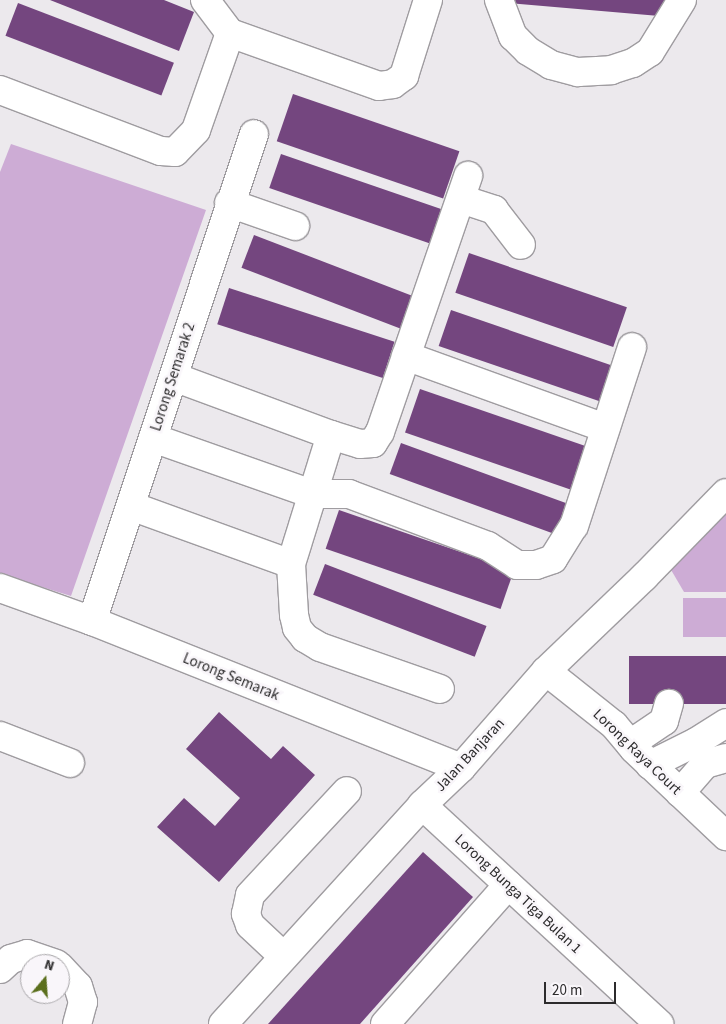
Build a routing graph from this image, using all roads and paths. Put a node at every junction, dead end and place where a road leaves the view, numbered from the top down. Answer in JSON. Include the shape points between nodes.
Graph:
{"nodes":[{"id":1,"x":204,"y":0,"type":"edge"},
{"id":2,"x":428,"y":0,"type":"edge"},
{"id":3,"x":499,"y":0,"type":"edge"},
{"id":4,"x":682,"y":0,"type":"edge"},
{"id":5,"x":230,"y":33,"type":"junction"},
{"id":6,"x":0,"y":90,"type":"edge"},
{"id":7,"x":254,"y":134,"type":"dead end"},
{"id":8,"x":229,"y":203,"type":"junction"},
{"id":9,"x":295,"y":226,"type":"dead end"},
{"id":10,"x":521,"y":245,"type":"dead end"},
{"id":11,"x":632,"y":347,"type":"dead end"},
{"id":12,"x":406,"y":356,"type":"junction"},
{"id":13,"x":174,"y":377,"type":"junction"},
{"id":14,"x":606,"y":428,"type":"junction"},
{"id":15,"x":331,"y":435,"type":"junction"},
{"id":16,"x":153,"y":438,"type":"junction"},
{"id":17,"x":726,"y":493,"type":"edge"},
{"id":18,"x":312,"y":494,"type":"junction"},
{"id":19,"x":131,"y":506,"type":"junction"},
{"id":20,"x":291,"y":564,"type":"junction"},
{"id":21,"x":0,"y":588,"type":"edge"},
{"id":22,"x":92,"y":621,"type":"junction"},
{"id":23,"x":546,"y":670,"type":"junction"},
{"id":24,"x":440,"y":690,"type":"dead end"},
{"id":25,"x":669,"y":704,"type":"dead end"},
{"id":26,"x":726,"y":723,"type":"edge"},
{"id":27,"x":0,"y":736,"type":"edge"},
{"id":28,"x":630,"y":744,"type":"junction"},
{"id":29,"x":726,"y":758,"type":"edge"},
{"id":30,"x":70,"y":763,"type":"dead end"},
{"id":31,"x":650,"y":765,"type":"junction"},
{"id":32,"x":461,"y":768,"type":"junction"},
{"id":33,"x":347,"y":791,"type":"dead end"},
{"id":34,"x":680,"y":793,"type":"junction"},
{"id":35,"x":422,"y":805,"type":"junction"},
{"id":36,"x":726,"y":836,"type":"edge"},
{"id":37,"x":508,"y":885,"type":"junction"},
{"id":38,"x":20,"y":956,"type":"edge"},
{"id":39,"x":283,"y":956,"type":"junction"},
{"id":40,"x":0,"y":969,"type":"edge"},
{"id":41,"x":70,"y":978,"type":"edge"},
{"id":42,"x":77,"y":1024,"type":"edge"},
{"id":43,"x":224,"y":1024,"type":"edge"},
{"id":44,"x":385,"y":1024,"type":"edge"},
{"id":45,"x":659,"y":1024,"type":"edge"}],
"edges":[{"from":1,"to":5,"type":"street"},
{"from":2,"to":5,"type":"street","via":[[410,63],[404,76],[393,84],[379,86]]},
{"from":3,"to":4,"type":"street","via":[[513,36],[528,50],[551,65],[578,72],[611,70],[644,55],[662,34]]},
{"from":5,"to":6,"type":"street","via":[[196,130],[175,152],[160,151]]},
{"from":7,"to":8,"type":"street","name":"Lorong Semarak 2"},
{"from":8,"to":9,"type":"street"},
{"from":8,"to":13,"type":"street","name":"Lorong Semarak 2"},
{"from":10,"to":12,"type":"street","via":[[494,210],[464,188]]},
{"from":11,"to":14,"type":"street"},
{"from":12,"to":14,"type":"street"},
{"from":12,"to":15,"type":"street","via":[[380,432],[373,443],[360,444]]},
{"from":13,"to":15,"type":"street"},
{"from":13,"to":16,"type":"street","name":"Lorong Semarak 2"},
{"from":14,"to":18,"type":"street","via":[[565,544],[553,559],[536,565],[517,565],[488,546],[349,494]]},
{"from":15,"to":18,"type":"street"},
{"from":16,"to":18,"type":"street"},
{"from":16,"to":19,"type":"street","name":"Lorong Semarak 2"},
{"from":17,"to":23,"type":"street","name":"Jalan Banjaran"},
{"from":18,"to":20,"type":"street"},
{"from":19,"to":20,"type":"street"},
{"from":19,"to":22,"type":"street","name":"Lorong Semarak 2"},
{"from":20,"to":24,"type":"street","via":[[294,616],[297,628],[305,638],[320,647]]},
{"from":21,"to":22,"type":"street","name":"Lorong Semarak"},
{"from":22,"to":32,"type":"street","name":"Lorong Semarak"},
{"from":23,"to":28,"type":"street","name":"Lorong Raya Court","via":[[614,725]]},
{"from":23,"to":32,"type":"street","name":"Jalan Banjaran"},
{"from":25,"to":28,"type":"street","via":[[664,721]]},
{"from":26,"to":31,"type":"street"},
{"from":27,"to":30,"type":"street"},
{"from":28,"to":31,"type":"street","name":"Lorong Raya Court"},
{"from":29,"to":34,"type":"street","via":[[705,764]]},
{"from":31,"to":34,"type":"street","name":"Lorong Raya Court"},
{"from":32,"to":35,"type":"street","name":"Jalan Banjaran"},
{"from":33,"to":39,"type":"street","via":[[250,895],[246,914],[250,925]]},
{"from":34,"to":36,"type":"street","name":"Lorong Raya Court"},
{"from":35,"to":37,"type":"street","name":"Lorong Bunga Tiga Bulan 1"},
{"from":35,"to":39,"type":"street","name":"Jalan Banjaran"},
{"from":37,"to":44,"type":"street"},
{"from":37,"to":45,"type":"street","name":"Lorong Bunga Tiga Bulan 1"},
{"from":38,"to":40,"type":"street"},
{"from":39,"to":43,"type":"street","name":"Jalan Banjaran"},
{"from":41,"to":42,"type":"street","via":[[78,986],[83,1002]]}]}
